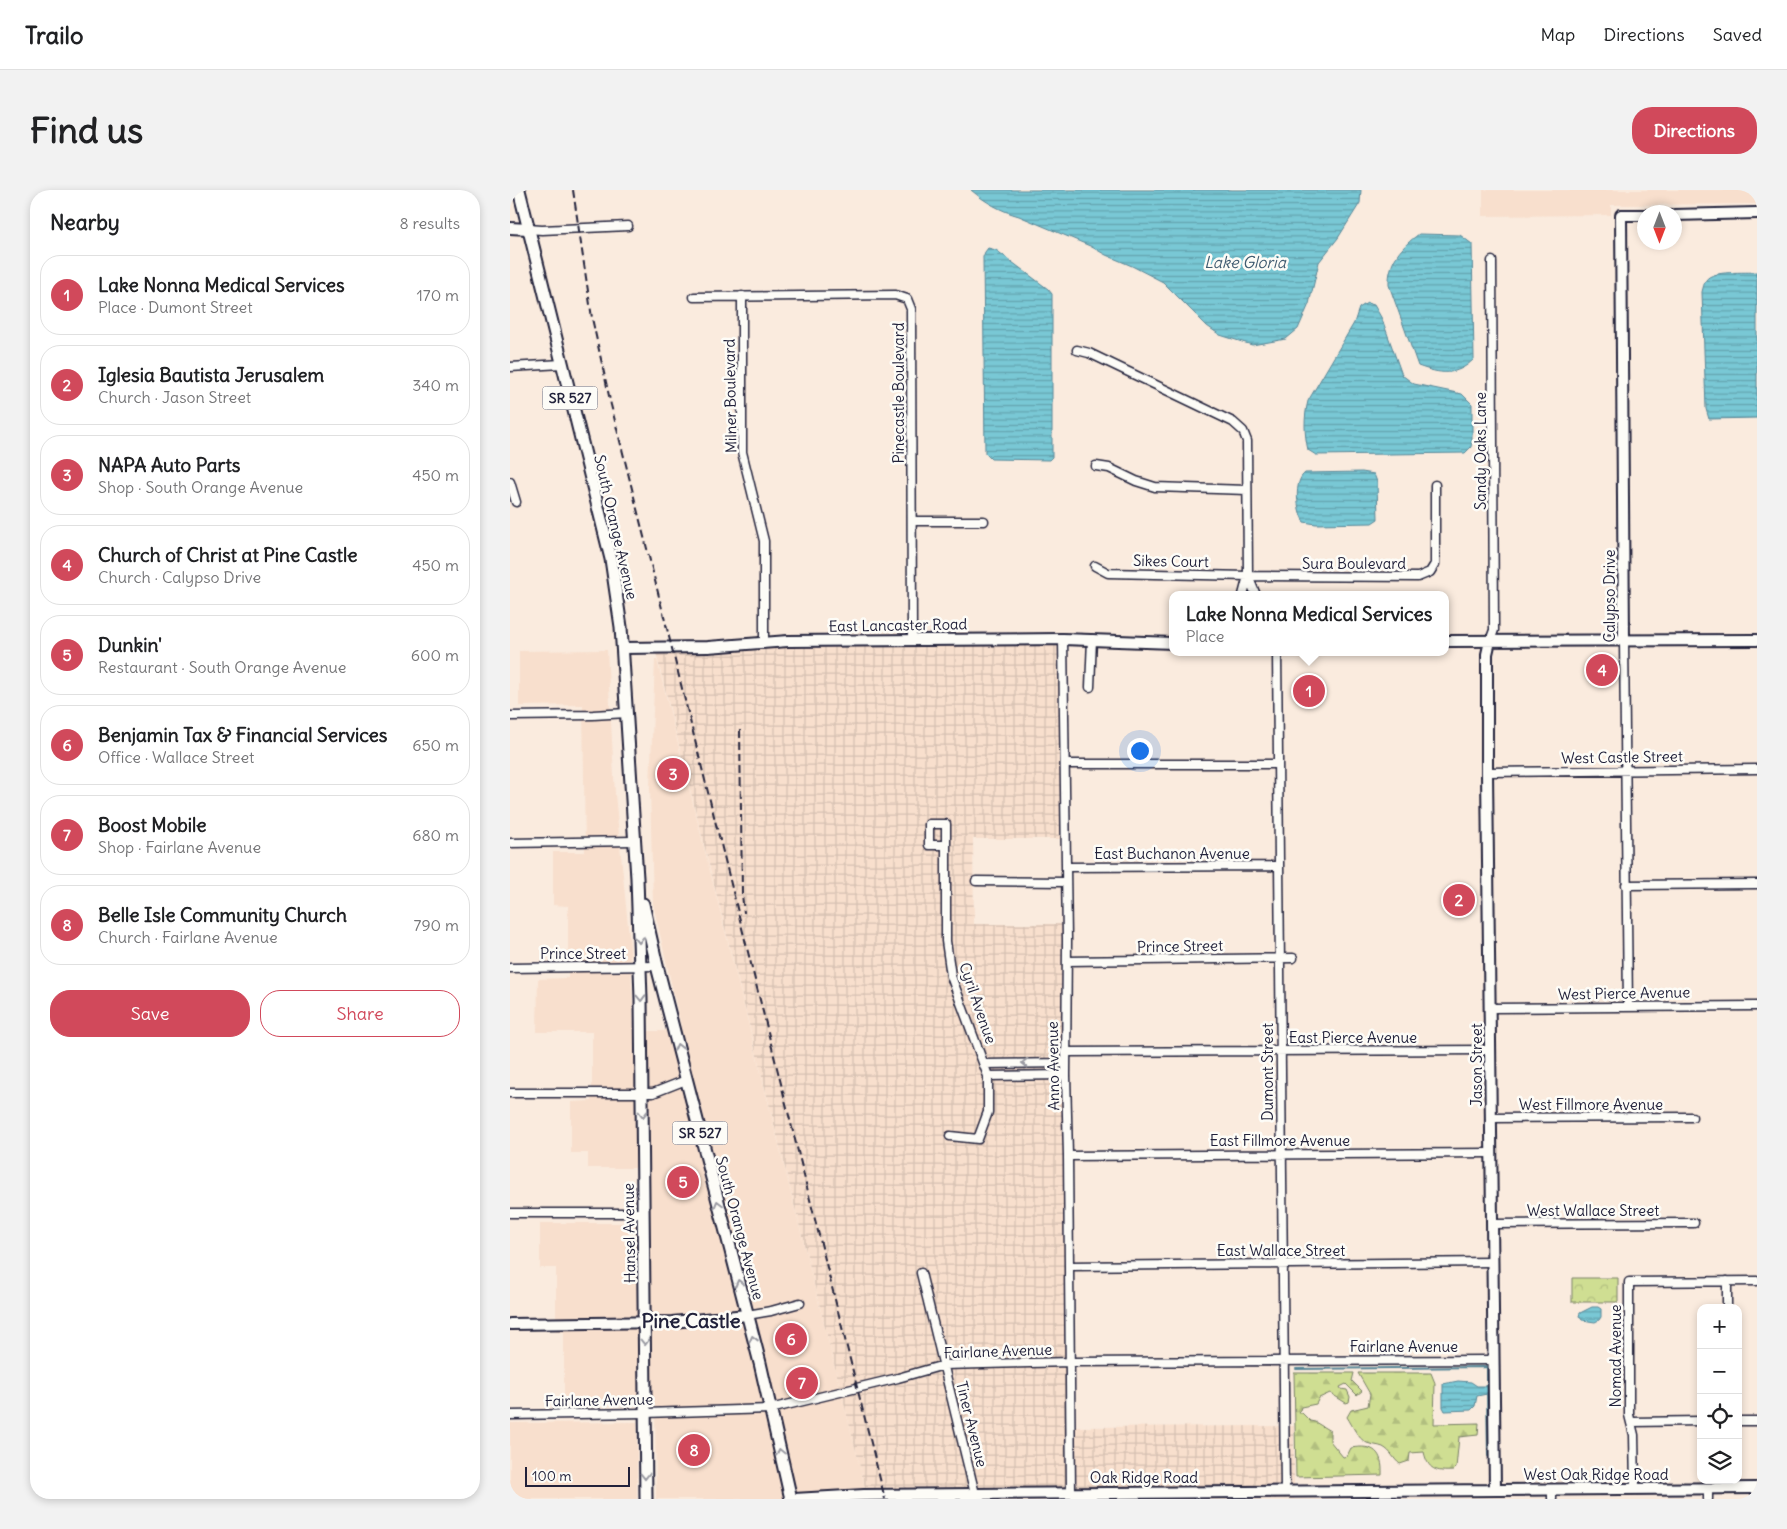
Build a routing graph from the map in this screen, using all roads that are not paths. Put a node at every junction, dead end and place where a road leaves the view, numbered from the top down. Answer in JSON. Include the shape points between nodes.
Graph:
{"nodes":[{"id":1,"x":518,"y":190,"type":"edge"},
{"id":2,"x":1757,"y":213,"type":"edge"},
{"id":3,"x":1637,"y":215,"type":"edge"},
{"id":4,"x":1682,"y":215,"type":"edge"},
{"id":5,"x":628,"y":226,"type":"dead end"},
{"id":6,"x":510,"y":228,"type":"edge"},
{"id":7,"x":528,"y":229,"type":"junction"},
{"id":8,"x":1492,"y":261,"type":"dead end"},
{"id":9,"x":742,"y":296,"type":"junction"},
{"id":10,"x":694,"y":297,"type":"dead end"},
{"id":11,"x":1077,"y":350,"type":"dead end"},
{"id":12,"x":562,"y":364,"type":"junction"},
{"id":13,"x":510,"y":367,"type":"edge"},
{"id":14,"x":1096,"y":466,"type":"dead end"},
{"id":15,"x":510,"y":482,"type":"edge"},
{"id":16,"x":1435,"y":485,"type":"dead end"},
{"id":17,"x":1248,"y":490,"type":"junction"},
{"id":18,"x":516,"y":502,"type":"dead end"},
{"id":19,"x":912,"y":521,"type":"junction"},
{"id":20,"x":984,"y":521,"type":"dead end"},
{"id":21,"x":1095,"y":566,"type":"dead end"},
{"id":22,"x":1248,"y":576,"type":"junction"},
{"id":23,"x":1244,"y":591,"type":"edge"},
{"id":24,"x":1254,"y":591,"type":"edge"},
{"id":25,"x":1063,"y":639,"type":"junction"},
{"id":26,"x":1092,"y":639,"type":"junction"},
{"id":27,"x":912,"y":640,"type":"junction"},
{"id":28,"x":1624,"y":640,"type":"junction"},
{"id":29,"x":1757,"y":640,"type":"edge"},
{"id":30,"x":1449,"y":641,"type":"edge"},
{"id":31,"x":1490,"y":641,"type":"junction"},
{"id":32,"x":764,"y":643,"type":"junction"},
{"id":33,"x":1169,"y":643,"type":"edge"},
{"id":34,"x":624,"y":648,"type":"junction"},
{"id":35,"x":1277,"y":656,"type":"edge"},
{"id":36,"x":1090,"y":687,"type":"dead end"},
{"id":37,"x":627,"y":713,"type":"junction"},
{"id":38,"x":510,"y":716,"type":"edge"},
{"id":39,"x":1065,"y":764,"type":"junction"},
{"id":40,"x":1278,"y":764,"type":"junction"},
{"id":41,"x":1757,"y":769,"type":"edge"},
{"id":42,"x":1625,"y":770,"type":"junction"},
{"id":43,"x":1487,"y":772,"type":"junction"},
{"id":44,"x":634,"y":841,"type":"junction"},
{"id":45,"x":510,"y":843,"type":"edge"},
{"id":46,"x":946,"y":846,"type":"dead end"},
{"id":47,"x":1279,"y":866,"type":"junction"},
{"id":48,"x":1066,"y":867,"type":"junction"},
{"id":49,"x":637,"y":878,"type":"junction"},
{"id":50,"x":976,"y":882,"type":"dead end"},
{"id":51,"x":1066,"y":882,"type":"junction"},
{"id":52,"x":1757,"y":884,"type":"edge"},
{"id":53,"x":1626,"y":885,"type":"junction"},
{"id":54,"x":1279,"y":958,"type":"junction"},
{"id":55,"x":1293,"y":958,"type":"dead end"},
{"id":56,"x":1067,"y":961,"type":"junction"},
{"id":57,"x":656,"y":966,"type":"junction"},
{"id":58,"x":640,"y":967,"type":"junction"},
{"id":59,"x":510,"y":968,"type":"edge"},
{"id":60,"x":1757,"y":1006,"type":"edge"},
{"id":61,"x":1628,"y":1007,"type":"junction"},
{"id":62,"x":1491,"y":1008,"type":"junction"},
{"id":63,"x":1490,"y":1050,"type":"junction"},
{"id":64,"x":1281,"y":1051,"type":"junction"},
{"id":65,"x":1065,"y":1052,"type":"junction"},
{"id":66,"x":1050,"y":1063,"type":"junction"},
{"id":67,"x":1066,"y":1063,"type":"junction"},
{"id":68,"x":984,"y":1064,"type":"junction"},
{"id":69,"x":1052,"y":1075,"type":"junction"},
{"id":70,"x":1066,"y":1075,"type":"junction"},
{"id":71,"x":988,"y":1076,"type":"junction"},
{"id":72,"x":686,"y":1080,"type":"junction"},
{"id":73,"x":510,"y":1093,"type":"edge"},
{"id":74,"x":642,"y":1093,"type":"junction"},
{"id":75,"x":1692,"y":1117,"type":"dead end"},
{"id":76,"x":1491,"y":1118,"type":"junction"},
{"id":77,"x":950,"y":1136,"type":"dead end"},
{"id":78,"x":1281,"y":1153,"type":"junction"},
{"id":79,"x":1492,"y":1153,"type":"junction"},
{"id":80,"x":1068,"y":1156,"type":"junction"},
{"id":81,"x":643,"y":1213,"type":"junction"},
{"id":82,"x":510,"y":1214,"type":"edge"},
{"id":83,"x":1694,"y":1223,"type":"dead end"},
{"id":84,"x":1492,"y":1224,"type":"junction"},
{"id":85,"x":1493,"y":1262,"type":"junction"},
{"id":86,"x":1282,"y":1265,"type":"junction"},
{"id":87,"x":1069,"y":1266,"type":"junction"},
{"id":88,"x":921,"y":1273,"type":"dead end"},
{"id":89,"x":1727,"y":1281,"type":"junction"},
{"id":90,"x":1757,"y":1281,"type":"edge"},
{"id":91,"x":800,"y":1303,"type":"dead end"},
{"id":92,"x":1727,"y":1304,"type":"edge"},
{"id":93,"x":747,"y":1315,"type":"junction"},
{"id":94,"x":645,"y":1322,"type":"junction"},
{"id":95,"x":510,"y":1324,"type":"edge"},
{"id":96,"x":1493,"y":1360,"type":"junction"},
{"id":97,"x":1284,"y":1361,"type":"junction"},
{"id":98,"x":1070,"y":1362,"type":"junction"},
{"id":99,"x":944,"y":1365,"type":"junction"},
{"id":100,"x":770,"y":1410,"type":"junction"},
{"id":101,"x":645,"y":1413,"type":"junction"},
{"id":102,"x":510,"y":1415,"type":"edge"},
{"id":103,"x":1697,"y":1421,"type":"edge"},
{"id":104,"x":1742,"y":1421,"type":"edge"},
{"id":105,"x":1757,"y":1421,"type":"edge"},
{"id":106,"x":1632,"y":1422,"type":"junction"},
{"id":107,"x":1708,"y":1488,"type":"junction"},
{"id":108,"x":1757,"y":1488,"type":"edge"},
{"id":109,"x":1495,"y":1489,"type":"junction"},
{"id":110,"x":1635,"y":1489,"type":"junction"},
{"id":111,"x":1285,"y":1491,"type":"junction"},
{"id":112,"x":1071,"y":1493,"type":"junction"},
{"id":113,"x":975,"y":1494,"type":"junction"},
{"id":114,"x":1450,"y":1494,"type":"edge"},
{"id":115,"x":1552,"y":1494,"type":"edge"},
{"id":116,"x":1349,"y":1495,"type":"edge"},
{"id":117,"x":1151,"y":1496,"type":"edge"},
{"id":118,"x":646,"y":1499,"type":"edge"},
{"id":119,"x":793,"y":1499,"type":"edge"},
{"id":120,"x":1708,"y":1499,"type":"edge"}],
"edges":[{"from":1,"to":7,"type":"main road","name":"South Orange Avenue","number":"SR 527"},
{"from":2,"to":4,"type":"street"},
{"from":3,"to":28,"type":"street","name":"Calypso Drive","via":[[1622,215]]},
{"from":5,"to":7,"type":"street"},
{"from":6,"to":7,"type":"street"},
{"from":7,"to":12,"type":"main road","name":"South Orange Avenue","number":"SR 527"},
{"from":8,"to":31,"type":"street","name":"Sandy Oaks Lane","via":[[1494,630]]},
{"from":9,"to":10,"type":"street","name":"Pinecastle Boulevard"},
{"from":9,"to":19,"type":"street","name":"Pinecastle Boulevard","via":[[895,295],[907,299],[911,309]]},
{"from":9,"to":32,"type":"street","name":"Milner Boulevard","via":[[742,452],[764,541]]},
{"from":11,"to":17,"type":"street","via":[[1239,426],[1247,441]]},
{"from":12,"to":13,"type":"street"},
{"from":12,"to":34,"type":"main road","name":"South Orange Avenue","number":"SR 527","via":[[611,559]]},
{"from":14,"to":17,"type":"street","via":[[1155,486]]},
{"from":15,"to":18,"type":"street"},
{"from":16,"to":22,"type":"street","name":"Sura Boulevard","via":[[1435,564],[1425,575]]},
{"from":17,"to":22,"type":"street"},
{"from":19,"to":20,"type":"street"},
{"from":19,"to":27,"type":"street","name":"Pinecastle Boulevard"},
{"from":21,"to":22,"type":"street","name":"Sikes Court","via":[[1108,573]]},
{"from":22,"to":23,"type":"street"},
{"from":22,"to":24,"type":"street"},
{"from":25,"to":26,"type":"street","name":"East Lancaster Road"},
{"from":25,"to":27,"type":"street","name":"East Lancaster Road"},
{"from":25,"to":39,"type":"street","name":"Anno Avenue"},
{"from":26,"to":33,"type":"street","name":"East Lancaster Road"},
{"from":26,"to":36,"type":"street"},
{"from":27,"to":32,"type":"street","name":"East Lancaster Road"},
{"from":28,"to":29,"type":"street"},
{"from":28,"to":31,"type":"street"},
{"from":28,"to":42,"type":"street","name":"Calypso Drive"},
{"from":30,"to":31,"type":"street"},
{"from":31,"to":43,"type":"street","name":"Jason Street","via":[[1486,654]]},
{"from":32,"to":34,"type":"street","name":"East Lancaster Road"},
{"from":34,"to":37,"type":"main road","name":"South Orange Avenue","number":"SR 527"},
{"from":35,"to":40,"type":"street","name":"Dumont Street"},
{"from":37,"to":38,"type":"street"},
{"from":37,"to":44,"type":"main road","name":"South Orange Avenue","number":"SR 527"},
{"from":39,"to":40,"type":"street"},
{"from":39,"to":48,"type":"street","name":"Anno Avenue"},
{"from":40,"to":47,"type":"street","name":"Dumont Street"},
{"from":41,"to":42,"type":"street","name":"West Castle Street"},
{"from":42,"to":43,"type":"street","name":"West Castle Street"},
{"from":42,"to":53,"type":"street","name":"Calypso Drive"},
{"from":43,"to":62,"type":"street","name":"Jason Street"},
{"from":44,"to":45,"type":"street"},
{"from":44,"to":49,"type":"main road","name":"South Orange Avenue","number":"SR 527"},
{"from":46,"to":68,"type":"street","name":"Cyril Avenue","via":[[946,941],[951,976]]},
{"from":47,"to":48,"type":"street","name":"East Buchanon Avenue"},
{"from":47,"to":54,"type":"street","name":"Dumont Street"},
{"from":48,"to":51,"type":"street","name":"Anno Avenue"},
{"from":49,"to":57,"type":"main road","name":"South Orange Avenue","number":"SR 527"},
{"from":49,"to":58,"type":"main road","name":"South Orange Avenue","number":"SR 527","one_way":true},
{"from":50,"to":51,"type":"street"},
{"from":51,"to":56,"type":"street","name":"Anno Avenue"},
{"from":52,"to":53,"type":"street"},
{"from":53,"to":61,"type":"street","name":"Calypso Drive"},
{"from":54,"to":55,"type":"street","name":"Prince Street"},
{"from":54,"to":56,"type":"street","name":"Prince Street"},
{"from":54,"to":64,"type":"street","name":"Dumont Street"},
{"from":56,"to":65,"type":"street","name":"Anno Avenue"},
{"from":57,"to":58,"type":"street","name":"Prince Street"},
{"from":72,"to":57,"type":"main road","name":"South Orange Avenue","number":"SR 527","one_way":true},
{"from":58,"to":59,"type":"street","name":"Prince Street"},
{"from":58,"to":74,"type":"main road","name":"Hansel Avenue","number":"SR 527","one_way":true},
{"from":60,"to":61,"type":"street","name":"West Pierce Avenue"},
{"from":61,"to":62,"type":"street","name":"West Pierce Avenue"},
{"from":62,"to":63,"type":"street","name":"Jason Street"},
{"from":63,"to":64,"type":"street","name":"East Pierce Avenue"},
{"from":63,"to":76,"type":"street","name":"Jason Street"},
{"from":64,"to":65,"type":"street","name":"East Pierce Avenue"},
{"from":64,"to":78,"type":"street","name":"Dumont Street"},
{"from":65,"to":67,"type":"street","name":"Anno Avenue"},
{"from":66,"to":67,"type":"street"},
{"from":66,"to":68,"type":"street","one_way":true},
{"from":66,"to":69,"type":"street"},
{"from":67,"to":70,"type":"street","name":"Anno Avenue"},
{"from":68,"to":71,"type":"street","name":"Cyril Avenue"},
{"from":69,"to":70,"type":"street"},
{"from":69,"to":71,"type":"street"},
{"from":70,"to":80,"type":"street","name":"Anno Avenue"},
{"from":71,"to":77,"type":"street","name":"Cyril Avenue","via":[[988,1112],[978,1139]]},
{"from":72,"to":74,"type":"street","via":[[653,1093]]},
{"from":93,"to":72,"type":"main road","name":"South Orange Avenue","number":"SR 527","one_way":true},
{"from":73,"to":74,"type":"street"},
{"from":74,"to":81,"type":"main road","name":"Hansel Avenue","number":"SR 527","one_way":true},
{"from":75,"to":76,"type":"street","name":"West Fillmore Avenue"},
{"from":76,"to":79,"type":"street","name":"Jason Street"},
{"from":78,"to":79,"type":"street","name":"East Fillmore Avenue"},
{"from":78,"to":80,"type":"street","name":"East Fillmore Avenue"},
{"from":78,"to":86,"type":"street","name":"Dumont Street"},
{"from":79,"to":84,"type":"street","name":"Jason Street"},
{"from":80,"to":87,"type":"street","name":"Anno Avenue"},
{"from":81,"to":82,"type":"street"},
{"from":81,"to":94,"type":"main road","name":"Hansel Avenue","number":"SR 527"},
{"from":83,"to":84,"type":"street","name":"West Wallace Street"},
{"from":84,"to":85,"type":"street","name":"Jason Street"},
{"from":85,"to":86,"type":"street","name":"East Wallace Street"},
{"from":85,"to":96,"type":"street","name":"Jason Street"},
{"from":86,"to":87,"type":"street","name":"East Wallace Street"},
{"from":86,"to":97,"type":"street","name":"Dumont Street"},
{"from":87,"to":98,"type":"street","name":"Anno Avenue"},
{"from":88,"to":99,"type":"street","name":"Tiner Avenue"},
{"from":89,"to":90,"type":"street"},
{"from":89,"to":92,"type":"street"},
{"from":89,"to":106,"type":"street","name":"Nomad Avenue","via":[[1629,1282],[1629,1415]]},
{"from":91,"to":93,"type":"street"},
{"from":93,"to":94,"type":"street"},
{"from":100,"to":93,"type":"main road","name":"South Orange Avenue","number":"SR 527","one_way":true},
{"from":94,"to":95,"type":"street"},
{"from":94,"to":101,"type":"main road","name":"Hansel Avenue","number":"SR 527","one_way":true},
{"from":96,"to":97,"type":"street","name":"Fairlane Avenue"},
{"from":96,"to":109,"type":"street","name":"Jason Street"},
{"from":97,"to":98,"type":"street","name":"Fairlane Avenue"},
{"from":97,"to":111,"type":"street","name":"Dumont Street"},
{"from":98,"to":99,"type":"street","name":"Fairlane Avenue"},
{"from":98,"to":112,"type":"street","name":"Anno Avenue"},
{"from":99,"to":100,"type":"street","name":"Fairlane Avenue"},
{"from":99,"to":113,"type":"street","name":"Tiner Avenue"},
{"from":100,"to":101,"type":"street","name":"Fairlane Avenue"},
{"from":119,"to":100,"type":"main road","name":"South Orange Avenue","number":"SR 527","one_way":true},
{"from":101,"to":102,"type":"street","name":"Fairlane Avenue"},
{"from":101,"to":118,"type":"main road","name":"Hansel Avenue","number":"SR 527","one_way":true},
{"from":103,"to":106,"type":"street"},
{"from":104,"to":105,"type":"street"},
{"from":106,"to":110,"type":"street","name":"Nomad Avenue"},
{"from":107,"to":108,"type":"street","name":"West Oak Ridge Road"},
{"from":107,"to":110,"type":"street","name":"West Oak Ridge Road"},
{"from":107,"to":120,"type":"street"},
{"from":109,"to":114,"type":"street","name":"Oak Ridge Road"},
{"from":109,"to":115,"type":"street","name":"West Oak Ridge Road"},
{"from":110,"to":115,"type":"street","name":"West Oak Ridge Road"},
{"from":111,"to":116,"type":"street","name":"Oak Ridge Road"},
{"from":111,"to":117,"type":"street","name":"Oak Ridge Road"},
{"from":112,"to":113,"type":"street","name":"Oak Ridge Road"},
{"from":112,"to":117,"type":"street","name":"Oak Ridge Road"},
{"from":113,"to":119,"type":"street","name":"Oak Ridge Road"},
{"from":114,"to":116,"type":"street","name":"Oak Ridge Road"}]}
